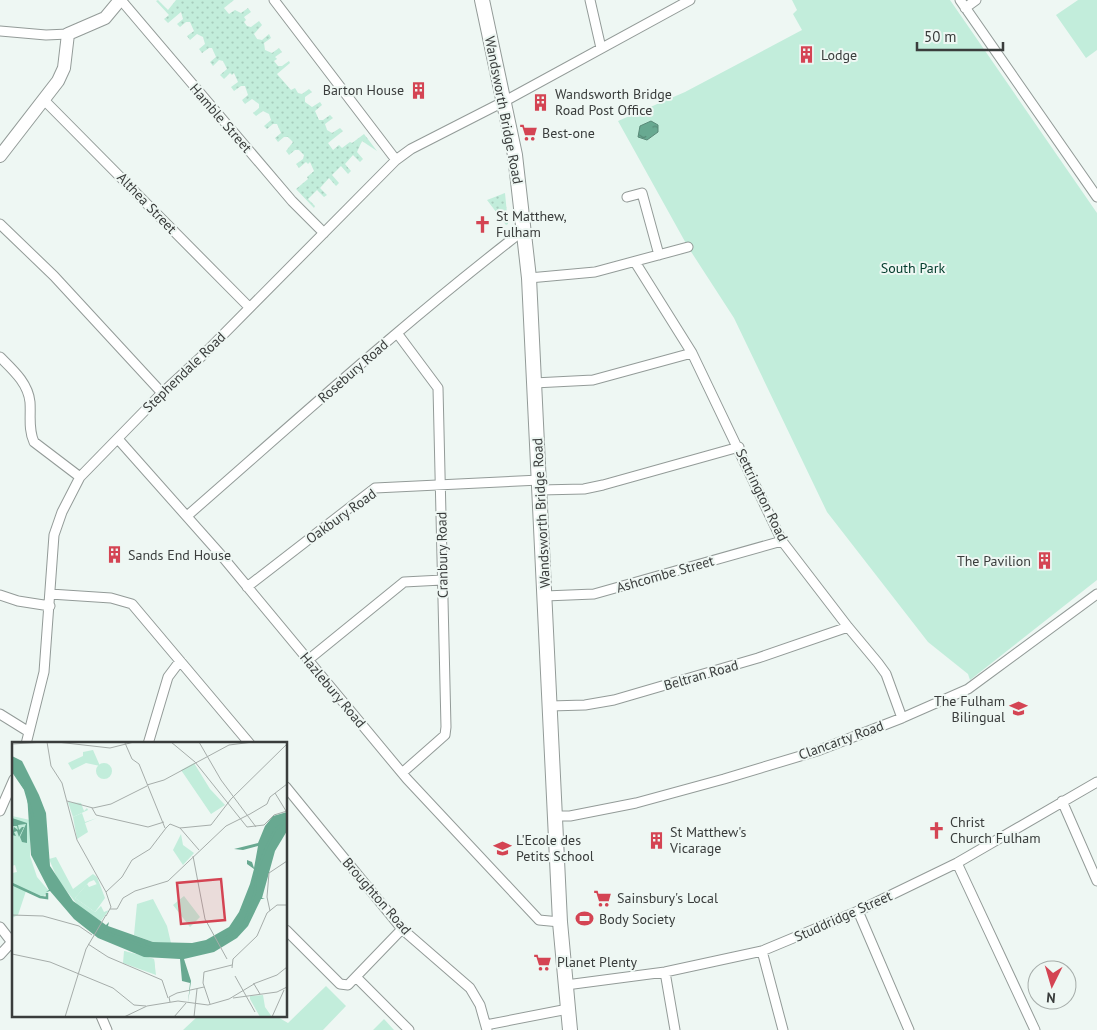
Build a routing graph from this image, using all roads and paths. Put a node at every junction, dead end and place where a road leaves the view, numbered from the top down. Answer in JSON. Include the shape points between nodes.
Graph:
{"nodes":[{"id":1,"x":121,"y":0,"type":"edge"},
{"id":2,"x":274,"y":0,"type":"edge"},
{"id":3,"x":482,"y":0,"type":"edge"},
{"id":4,"x":590,"y":0,"type":"edge"},
{"id":5,"x":690,"y":0,"type":"edge"},
{"id":6,"x":976,"y":0,"type":"edge"},
{"id":7,"x":962,"y":4,"type":"edge"},
{"id":8,"x":0,"y":30,"type":"edge"},
{"id":9,"x":68,"y":34,"type":"junction"},
{"id":10,"x":601,"y":48,"type":"junction"},
{"id":11,"x":43,"y":99,"type":"junction"},
{"id":12,"x":505,"y":101,"type":"junction"},
{"id":13,"x":0,"y":156,"type":"edge"},
{"id":14,"x":396,"y":160,"type":"junction"},
{"id":15,"x":627,"y":197,"type":"dead end"},
{"id":16,"x":1097,"y":198,"type":"edge"},
{"id":17,"x":0,"y":224,"type":"edge"},
{"id":18,"x":524,"y":230,"type":"junction"},
{"id":19,"x":324,"y":233,"type":"junction"},
{"id":20,"x":688,"y":247,"type":"dead end"},
{"id":21,"x":659,"y":255,"type":"junction"},
{"id":22,"x":635,"y":262,"type":"junction"},
{"id":23,"x":530,"y":278,"type":"junction"},
{"id":24,"x":249,"y":307,"type":"junction"},
{"id":25,"x":396,"y":333,"type":"junction"},
{"id":26,"x":692,"y":353,"type":"junction"},
{"id":27,"x":0,"y":357,"type":"edge"},
{"id":28,"x":534,"y":383,"type":"junction"},
{"id":29,"x":162,"y":393,"type":"junction"},
{"id":30,"x":118,"y":439,"type":"junction"},
{"id":31,"x":738,"y":447,"type":"junction"},
{"id":32,"x":80,"y":477,"type":"junction"},
{"id":33,"x":442,"y":484,"type":"junction"},
{"id":34,"x":540,"y":485,"type":"junction"},
{"id":35,"x":187,"y":516,"type":"junction"},
{"id":36,"x":782,"y":541,"type":"junction"},
{"id":37,"x":442,"y":580,"type":"junction"},
{"id":38,"x":247,"y":588,"type":"junction"},
{"id":39,"x":50,"y":594,"type":"junction"},
{"id":40,"x":1097,"y":594,"type":"edge"},
{"id":41,"x":0,"y":595,"type":"edge"},
{"id":42,"x":545,"y":596,"type":"junction"},
{"id":43,"x":50,"y":606,"type":"junction"},
{"id":44,"x":848,"y":627,"type":"junction"},
{"id":45,"x":308,"y":660,"type":"junction"},
{"id":46,"x":180,"y":661,"type":"junction"},
{"id":47,"x":550,"y":706,"type":"junction"},
{"id":48,"x":0,"y":714,"type":"edge"},
{"id":49,"x":902,"y":718,"type":"junction"},
{"id":50,"x":29,"y":732,"type":"junction"},
{"id":51,"x":26,"y":742,"type":"edge"},
{"id":52,"x":149,"y":742,"type":"edge"},
{"id":53,"x":248,"y":742,"type":"edge"},
{"id":54,"x":402,"y":772,"type":"junction"},
{"id":55,"x":1097,"y":782,"type":"edge"},
{"id":56,"x":12,"y":784,"type":"edge"},
{"id":57,"x":288,"y":789,"type":"edge"},
{"id":58,"x":1062,"y":801,"type":"junction"},
{"id":59,"x":0,"y":811,"type":"edge"},
{"id":60,"x":555,"y":816,"type":"junction"},
{"id":61,"x":957,"y":863,"type":"junction"},
{"id":62,"x":1097,"y":881,"type":"edge"},
{"id":63,"x":858,"y":911,"type":"junction"},
{"id":64,"x":560,"y":922,"type":"junction"},
{"id":65,"x":0,"y":927,"type":"edge"},
{"id":66,"x":402,"y":929,"type":"junction"},
{"id":67,"x":288,"y":932,"type":"edge"},
{"id":68,"x":12,"y":943,"type":"edge"},
{"id":69,"x":12,"y":945,"type":"edge"},
{"id":70,"x":762,"y":951,"type":"junction"},
{"id":71,"x":0,"y":955,"type":"edge"},
{"id":72,"x":665,"y":972,"type":"junction"},
{"id":73,"x":356,"y":977,"type":"junction"},
{"id":74,"x":566,"y":985,"type":"junction"},
{"id":75,"x":568,"y":1009,"type":"junction"},
{"id":76,"x":486,"y":1028,"type":"edge"},
{"id":77,"x":410,"y":1030,"type":"edge"},
{"id":78,"x":570,"y":1030,"type":"edge"},
{"id":79,"x":675,"y":1030,"type":"edge"},
{"id":80,"x":783,"y":1030,"type":"edge"},
{"id":81,"x":909,"y":1030,"type":"edge"},
{"id":82,"x":1035,"y":1030,"type":"edge"}],
"edges":[{"from":1,"to":9,"type":"street","via":[[104,18]]},
{"from":1,"to":19,"type":"street","name":"Hamble Street","via":[[292,201]]},
{"from":2,"to":14,"type":"street"},
{"from":3,"to":12,"type":"main road","name":"Wandsworth Bridge Road"},
{"from":4,"to":10,"type":"street"},
{"from":5,"to":10,"type":"street","name":"Stephendale Road"},
{"from":6,"to":7,"type":"street"},
{"from":7,"to":16,"type":"street"},
{"from":8,"to":9,"type":"street"},
{"from":9,"to":11,"type":"street","via":[[64,68]]},
{"from":10,"to":12,"type":"street","name":"Stephendale Road"},
{"from":11,"to":13,"type":"street"},
{"from":11,"to":24,"type":"street","name":"Althea Street"},
{"from":12,"to":14,"type":"street","name":"Stephendale Road"},
{"from":12,"to":18,"type":"main road","name":"Wandsworth Bridge Road"},
{"from":14,"to":19,"type":"street","name":"Stephendale Road"},
{"from":15,"to":21,"type":"street","via":[[642,193]]},
{"from":17,"to":29,"type":"street","via":[[54,276]]},
{"from":18,"to":23,"type":"main road","name":"Wandsworth Bridge Road"},
{"from":18,"to":25,"type":"street","name":"Rosebury Road"},
{"from":19,"to":24,"type":"street","name":"Stephendale Road"},
{"from":20,"to":21,"type":"street"},
{"from":21,"to":22,"type":"street"},
{"from":22,"to":23,"type":"street","via":[[595,272]]},
{"from":22,"to":26,"type":"street","name":"Settrington Road"},
{"from":23,"to":28,"type":"main road","name":"Wandsworth Bridge Road"},
{"from":24,"to":29,"type":"street","name":"Stephendale Road"},
{"from":25,"to":33,"type":"street","name":"Cranbury Road","via":[[438,388]]},
{"from":25,"to":35,"type":"street","name":"Rosebury Road"},
{"from":26,"to":28,"type":"street","via":[[593,380]]},
{"from":26,"to":31,"type":"street","name":"Settrington Road"},
{"from":27,"to":32,"type":"street","via":[[25,384],[34,442]]},
{"from":28,"to":34,"type":"main road","name":"Wandsworth Bridge Road"},
{"from":29,"to":30,"type":"street","name":"Stephendale Road"},
{"from":30,"to":32,"type":"street","name":"Stephendale Road"},
{"from":30,"to":35,"type":"street","name":"Hazlebury Road"},
{"from":31,"to":34,"type":"street","name":"Oakbury Road","via":[[584,489]]},
{"from":31,"to":36,"type":"street","name":"Settrington Road"},
{"from":32,"to":39,"type":"street","name":"Stephendale Road","via":[[54,535]]},
{"from":33,"to":34,"type":"street","name":"Oakbury Road"},
{"from":33,"to":37,"type":"street","name":"Cranbury Road"},
{"from":33,"to":38,"type":"street","name":"Oakbury Road","via":[[375,488]]},
{"from":34,"to":42,"type":"main road","name":"Wandsworth Bridge Road"},
{"from":35,"to":38,"type":"street","name":"Hazlebury Road"},
{"from":36,"to":42,"type":"street","name":"Ashcombe Street","via":[[594,594]]},
{"from":36,"to":44,"type":"street","name":"Settrington Road"},
{"from":37,"to":45,"type":"street","via":[[404,582]]},
{"from":37,"to":54,"type":"street","name":"Cranbury Road","via":[[445,735]]},
{"from":38,"to":45,"type":"street","name":"Hazlebury Road"},
{"from":39,"to":43,"type":"street","name":"Stephendale Road"},
{"from":39,"to":46,"type":"street","via":[[111,598],[132,604]]},
{"from":40,"to":49,"type":"street","name":"Clancarty Road","via":[[968,689]]},
{"from":41,"to":43,"type":"street"},
{"from":42,"to":47,"type":"main road","name":"Wandsworth Bridge Road"},
{"from":43,"to":50,"type":"street","name":"Stephendale Road","via":[[44,672]]},
{"from":44,"to":47,"type":"street","name":"Beltran Road","via":[[758,658],[614,700]]},
{"from":44,"to":49,"type":"street","name":"Settrington Road","via":[[886,674]]},
{"from":45,"to":54,"type":"street","name":"Hazlebury Road"},
{"from":46,"to":52,"type":"street","via":[[168,677]]},
{"from":46,"to":53,"type":"street"},
{"from":47,"to":60,"type":"main road","name":"Wandsworth Bridge Road"},
{"from":48,"to":50,"type":"street"},
{"from":49,"to":60,"type":"street","name":"Clancarty Road","via":[[817,751],[636,803]]},
{"from":50,"to":51,"type":"street","name":"Stephendale Road"},
{"from":54,"to":64,"type":"street","name":"Hazlebury Road","via":[[539,920]]},
{"from":55,"to":58,"type":"street","name":"Studdridge Street"},
{"from":56,"to":59,"type":"street"},
{"from":57,"to":66,"type":"street","name":"Broughton Road"},
{"from":58,"to":61,"type":"street","name":"Studdridge Street"},
{"from":58,"to":62,"type":"street"},
{"from":60,"to":64,"type":"main road","name":"Wandsworth Bridge Road"},
{"from":61,"to":63,"type":"street","name":"Studdridge Street"},
{"from":61,"to":82,"type":"street"},
{"from":63,"to":70,"type":"street","name":"Studdridge Street"},
{"from":63,"to":81,"type":"street"},
{"from":64,"to":74,"type":"main road","name":"Wandsworth Bridge Road"},
{"from":65,"to":68,"type":"street"},
{"from":66,"to":73,"type":"street"},
{"from":66,"to":76,"type":"street","name":"Broughton Road","via":[[470,988],[480,1005]]},
{"from":67,"to":73,"type":"street","via":[[340,984],[348,985]]},
{"from":69,"to":71,"type":"street"},
{"from":70,"to":72,"type":"street","name":"Studdridge Street"},
{"from":70,"to":80,"type":"street"},
{"from":72,"to":74,"type":"street","name":"Studdridge Street"},
{"from":72,"to":79,"type":"street"},
{"from":73,"to":77,"type":"street"},
{"from":74,"to":75,"type":"main road","name":"Wandsworth Bridge Road"},
{"from":75,"to":76,"type":"street"},
{"from":75,"to":78,"type":"main road","name":"Wandsworth Bridge Road"}]}
